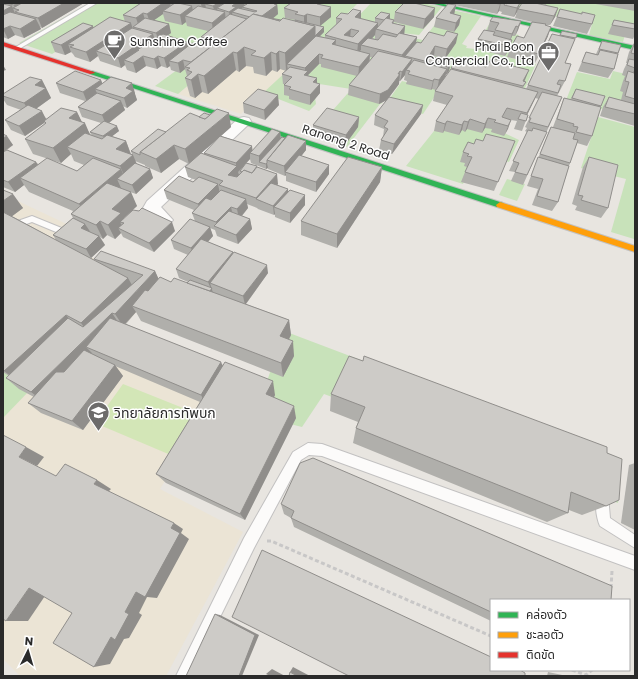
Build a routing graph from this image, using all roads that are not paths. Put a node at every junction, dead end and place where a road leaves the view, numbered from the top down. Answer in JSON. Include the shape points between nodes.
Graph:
{"nodes":[{"id":1,"x":94,"y":3,"type":"edge"},
{"id":2,"x":432,"y":3,"type":"edge"},
{"id":3,"x":3,"y":44,"type":"edge"},
{"id":4,"x":17,"y":48,"type":"junction"},
{"id":5,"x":635,"y":48,"type":"edge"},
{"id":6,"x":244,"y":121,"type":"junction"},
{"id":7,"x":164,"y":220,"type":"edge"},
{"id":8,"x":61,"y":231,"type":"edge"},
{"id":9,"x":3,"y":233,"type":"edge"},
{"id":10,"x":635,"y":249,"type":"edge"},
{"id":11,"x":603,"y":483,"type":"edge"},
{"id":12,"x":635,"y":542,"type":"edge"},
{"id":13,"x":635,"y":563,"type":"edge"},
{"id":14,"x":183,"y":676,"type":"edge"}],
"edges":[{"from":1,"to":4,"type":"lane"},
{"from":2,"to":5,"type":"street"},
{"from":3,"to":4,"type":"street","name":"Ranong 2 Road"},
{"from":4,"to":6,"type":"street","name":"Ranong 2 Road"},
{"from":6,"to":7,"type":"street","via":[[153,205],[152,208]]},
{"from":6,"to":10,"type":"street","name":"Ranong 2 Road","via":[[350,159]]},
{"from":8,"to":9,"type":"lane","via":[[32,219]]},
{"from":11,"to":12,"type":"lane","via":[[604,522]]},
{"from":13,"to":14,"type":"lane","via":[[322,450],[308,449],[297,456],[249,544]]}]}
